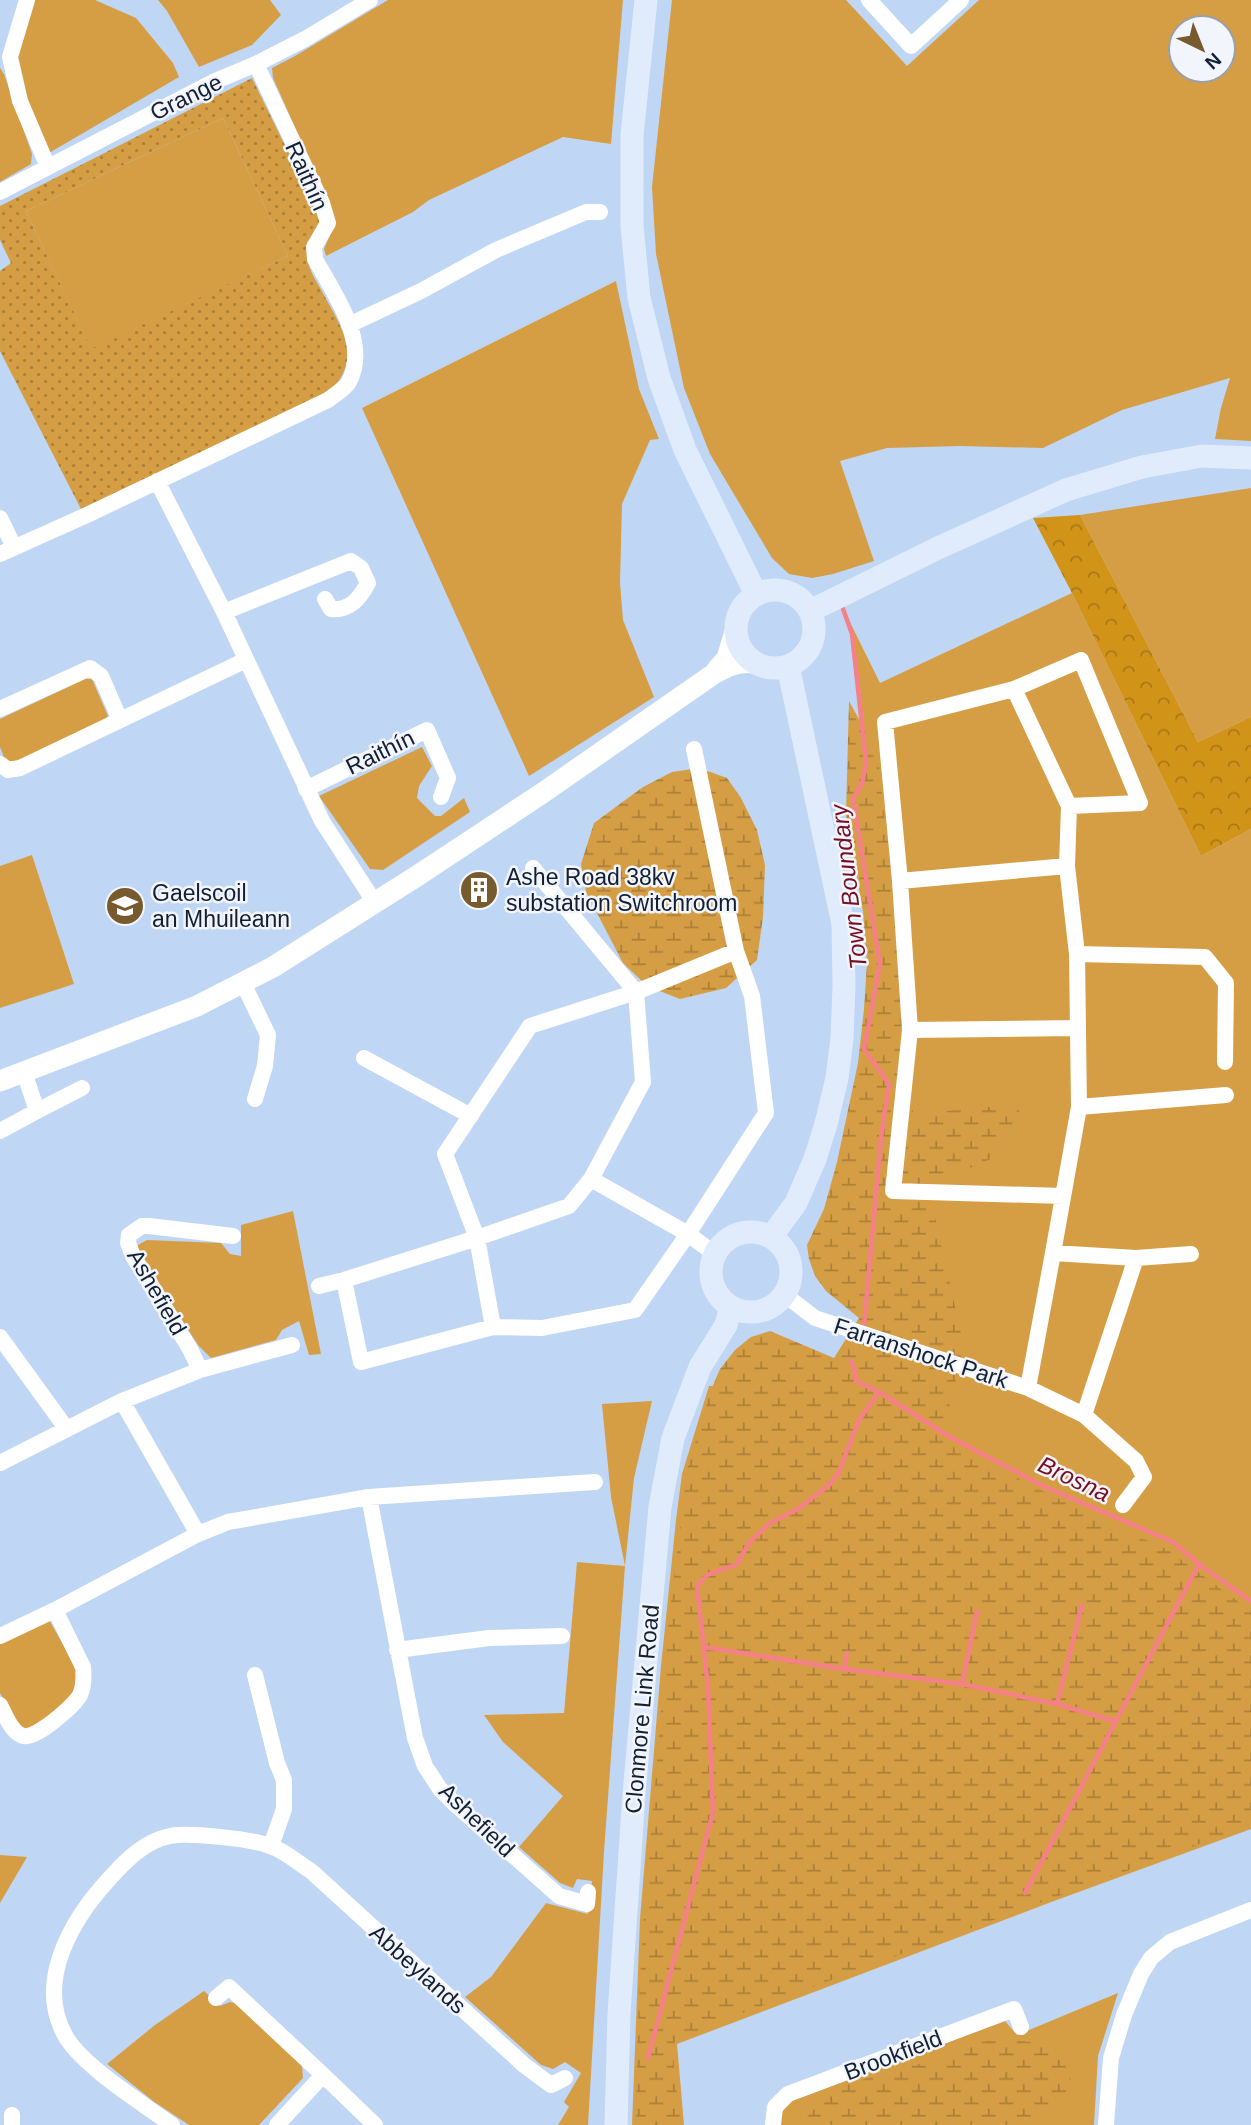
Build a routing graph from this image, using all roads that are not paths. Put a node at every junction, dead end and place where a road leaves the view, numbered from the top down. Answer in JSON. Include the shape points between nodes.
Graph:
{"nodes":[{"id":1,"x":27,"y":0,"type":"edge"},
{"id":2,"x":370,"y":0,"type":"edge"},
{"id":3,"x":646,"y":0,"type":"edge"},
{"id":4,"x":869,"y":0,"type":"edge"},
{"id":5,"x":961,"y":0,"type":"edge"},
{"id":6,"x":5,"y":57,"type":"edge"},
{"id":7,"x":256,"y":64,"type":"junction"},
{"id":8,"x":48,"y":167,"type":"junction"},
{"id":9,"x":0,"y":192,"type":"edge"},
{"id":10,"x":600,"y":212,"type":"dead end"},
{"id":11,"x":349,"y":324,"type":"junction"},
{"id":12,"x":1251,"y":458,"type":"edge"},
{"id":13,"x":157,"y":481,"type":"junction"},
{"id":14,"x":0,"y":518,"type":"edge"},
{"id":15,"x":7,"y":550,"type":"edge"},
{"id":16,"x":756,"y":594,"type":"junction"},
{"id":17,"x":325,"y":599,"type":"dead end"},
{"id":18,"x":810,"y":611,"type":"junction"},
{"id":19,"x":224,"y":612,"type":"junction"},
{"id":20,"x":735,"y":632,"type":"junction"},
{"id":21,"x":246,"y":660,"type":"junction"},
{"id":22,"x":754,"y":663,"type":"junction"},
{"id":23,"x":788,"y":666,"type":"junction"},
{"id":24,"x":715,"y":673,"type":"junction"},
{"id":25,"x":1014,"y":689,"type":"junction"},
{"id":26,"x":0,"y":709,"type":"edge"},
{"id":27,"x":120,"y":720,"type":"junction"},
{"id":28,"x":694,"y":750,"type":"dead end"},
{"id":29,"x":0,"y":764,"type":"edge"},
{"id":30,"x":306,"y":789,"type":"junction"},
{"id":31,"x":441,"y":797,"type":"dead end"},
{"id":32,"x":1069,"y":806,"type":"junction"},
{"id":33,"x":1067,"y":866,"type":"junction"},
{"id":34,"x":533,"y":868,"type":"dead end"},
{"id":35,"x":900,"y":881,"type":"junction"},
{"id":36,"x":375,"y":903,"type":"junction"},
{"id":37,"x":736,"y":951,"type":"junction"},
{"id":38,"x":1077,"y":954,"type":"junction"},
{"id":39,"x":243,"y":984,"type":"junction"},
{"id":40,"x":636,"y":992,"type":"junction"},
{"id":41,"x":1078,"y":1028,"type":"junction"},
{"id":42,"x":910,"y":1030,"type":"junction"},
{"id":43,"x":364,"y":1058,"type":"dead end"},
{"id":44,"x":1225,"y":1062,"type":"dead end"},
{"id":45,"x":24,"y":1072,"type":"junction"},
{"id":46,"x":0,"y":1081,"type":"edge"},
{"id":47,"x":82,"y":1088,"type":"dead end"},
{"id":48,"x":1226,"y":1095,"type":"dead end"},
{"id":49,"x":255,"y":1099,"type":"dead end"},
{"id":50,"x":1079,"y":1107,"type":"junction"},
{"id":51,"x":37,"y":1111,"type":"junction"},
{"id":52,"x":471,"y":1116,"type":"junction"},
{"id":53,"x":0,"y":1131,"type":"edge"},
{"id":54,"x":591,"y":1179,"type":"junction"},
{"id":55,"x":1063,"y":1196,"type":"junction"},
{"id":56,"x":688,"y":1234,"type":"junction"},
{"id":57,"x":233,"y":1236,"type":"dead end"},
{"id":58,"x":771,"y":1237,"type":"junction"},
{"id":59,"x":477,"y":1238,"type":"junction"},
{"id":60,"x":709,"y":1249,"type":"junction"},
{"id":61,"x":1053,"y":1253,"type":"junction"},
{"id":62,"x":1191,"y":1254,"type":"dead end"},
{"id":63,"x":1136,"y":1258,"type":"junction"},
{"id":64,"x":344,"y":1280,"type":"junction"},
{"id":65,"x":319,"y":1286,"type":"dead end"},
{"id":66,"x":785,"y":1294,"type":"junction"},
{"id":67,"x":731,"y":1307,"type":"junction"},
{"id":68,"x":493,"y":1327,"type":"junction"},
{"id":69,"x":0,"y":1337,"type":"edge"},
{"id":70,"x":292,"y":1345,"type":"dead end"},
{"id":71,"x":200,"y":1370,"type":"junction"},
{"id":72,"x":1028,"y":1388,"type":"junction"},
{"id":73,"x":122,"y":1401,"type":"junction"},
{"id":74,"x":1084,"y":1415,"type":"junction"},
{"id":75,"x":66,"y":1428,"type":"junction"},
{"id":76,"x":0,"y":1463,"type":"edge"},
{"id":77,"x":595,"y":1482,"type":"dead end"},
{"id":78,"x":369,"y":1497,"type":"junction"},
{"id":79,"x":1123,"y":1505,"type":"dead end"},
{"id":80,"x":198,"y":1534,"type":"junction"},
{"id":81,"x":54,"y":1610,"type":"junction"},
{"id":82,"x":0,"y":1636,"type":"edge"},
{"id":83,"x":562,"y":1636,"type":"dead end"},
{"id":84,"x":397,"y":1650,"type":"junction"},
{"id":85,"x":255,"y":1675,"type":"dead end"},
{"id":86,"x":0,"y":1705,"type":"edge"},
{"id":87,"x":271,"y":1846,"type":"junction"},
{"id":88,"x":588,"y":1892,"type":"dead end"},
{"id":89,"x":1251,"y":1910,"type":"edge"},
{"id":90,"x":216,"y":1998,"type":"dead end"},
{"id":91,"x":1021,"y":2027,"type":"dead end"},
{"id":92,"x":323,"y":2075,"type":"junction"},
{"id":93,"x":565,"y":2078,"type":"dead end"},
{"id":94,"x":172,"y":2125,"type":"edge"},
{"id":95,"x":277,"y":2125,"type":"edge"},
{"id":96,"x":375,"y":2125,"type":"edge"},
{"id":97,"x":616,"y":2125,"type":"edge"},
{"id":98,"x":773,"y":2125,"type":"edge"},
{"id":99,"x":1106,"y":2125,"type":"edge"}],
"edges":[{"from":1,"to":6,"type":"street"},
{"from":2,"to":7,"type":"street","name":"Grange"},
{"from":3,"to":16,"type":"main road","via":[[632,135],[632,226],[639,298],[659,378],[685,450]]},
{"from":4,"to":5,"type":"street","via":[[911,46]]},
{"from":6,"to":8,"type":"street"},
{"from":7,"to":8,"type":"street","name":"Grange"},
{"from":7,"to":11,"type":"street","name":"Raithín","via":[[322,203],[328,223],[314,247],[315,259]]},
{"from":8,"to":9,"type":"street","name":"Grange"},
{"from":10,"to":11,"type":"street","via":[[586,212],[495,250]]},
{"from":11,"to":13,"type":"street","name":"Raithín","via":[[357,358],[348,385],[328,400]]},
{"from":12,"to":18,"type":"main road","via":[[1202,456],[1142,467],[1066,490]]},
{"from":13,"to":15,"type":"street","name":"Raithín"},
{"from":13,"to":19,"type":"street"},
{"from":14,"to":15,"type":"street"},
{"from":16,"to":18,"type":"main road","via":[[780,590],[803,601]]},
{"from":16,"to":20,"type":"main road","via":[[740,610]]},
{"from":17,"to":19,"type":"street","via":[[331,610],[342,610],[356,601],[368,583],[361,568],[351,561]]},
{"from":18,"to":23,"type":"main road","via":[[814,622],[811,643],[806,653]]},
{"from":19,"to":21,"type":"street"},
{"from":20,"to":22,"type":"main road","via":[[741,650]]},
{"from":20,"to":24,"type":"street","via":[[727,658]]},
{"from":21,"to":27,"type":"street"},
{"from":21,"to":30,"type":"street"},
{"from":22,"to":23,"type":"main road"},
{"from":22,"to":24,"type":"street","via":[[730,665]]},
{"from":23,"to":58,"type":"main road","via":[[843,924],[844,985],[837,1078],[826,1124],[796,1203]]},
{"from":24,"to":36,"type":"street"},
{"from":25,"to":32,"type":"street","name":"Farranshock Park"},
{"from":25,"to":32,"type":"street","via":[[1081,660],[1140,803]]},
{"from":25,"to":35,"type":"street","via":[[885,722]]},
{"from":26,"to":27,"type":"street","via":[[90,668],[101,676]]},
{"from":27,"to":29,"type":"street","via":[[20,768]]},
{"from":28,"to":37,"type":"street"},
{"from":30,"to":31,"type":"street","name":"Raithín","via":[[427,730],[448,778]]},
{"from":30,"to":36,"type":"street"},
{"from":32,"to":33,"type":"street","name":"Farranshock Park"},
{"from":33,"to":35,"type":"street"},
{"from":33,"to":38,"type":"street","name":"Farranshock Park"},
{"from":34,"to":40,"type":"street"},
{"from":35,"to":42,"type":"street"},
{"from":36,"to":39,"type":"street"},
{"from":37,"to":40,"type":"street"},
{"from":37,"to":56,"type":"street","via":[[752,996],[766,1112]]},
{"from":38,"to":41,"type":"street","name":"Farranshock Park"},
{"from":38,"to":44,"type":"street","via":[[1205,957],[1226,983]]},
{"from":39,"to":45,"type":"street","via":[[178,1014]]},
{"from":39,"to":49,"type":"street","via":[[268,1034]]},
{"from":40,"to":52,"type":"street","via":[[530,1026]]},
{"from":40,"to":54,"type":"street","via":[[643,1082]]},
{"from":41,"to":42,"type":"street"},
{"from":41,"to":50,"type":"street","name":"Farranshock Park"},
{"from":42,"to":55,"type":"street","via":[[893,1191]]},
{"from":43,"to":52,"type":"street"},
{"from":45,"to":46,"type":"street"},
{"from":45,"to":51,"type":"street"},
{"from":47,"to":51,"type":"street"},
{"from":48,"to":50,"type":"street"},
{"from":50,"to":55,"type":"street","name":"Farranshock Park"},
{"from":51,"to":53,"type":"street"},
{"from":52,"to":59,"type":"street","via":[[445,1154]]},
{"from":54,"to":56,"type":"street"},
{"from":54,"to":59,"type":"street","via":[[569,1206]]},
{"from":55,"to":61,"type":"street","name":"Farranshock Park"},
{"from":56,"to":60,"type":"street"},
{"from":56,"to":68,"type":"street","via":[[635,1310],[542,1328]]},
{"from":57,"to":71,"type":"street","name":"Ashefield","via":[[149,1226],[129,1235],[133,1256]]},
{"from":58,"to":60,"type":"main road","via":[[746,1233]]},
{"from":58,"to":66,"type":"main road","via":[[788,1256],[790,1282]]},
{"from":59,"to":64,"type":"street"},
{"from":59,"to":68,"type":"street"},
{"from":60,"to":67,"type":"main road","via":[[715,1289]]},
{"from":61,"to":63,"type":"street"},
{"from":61,"to":72,"type":"street","name":"Farranshock Park"},
{"from":62,"to":63,"type":"street"},
{"from":63,"to":74,"type":"street"},
{"from":64,"to":65,"type":"street"},
{"from":64,"to":68,"type":"street","via":[[361,1362]]},
{"from":66,"to":67,"type":"main road","via":[[766,1310]]},
{"from":66,"to":72,"type":"street","name":"Farranshock Park","via":[[815,1318]]},
{"from":67,"to":97,"type":"main road","name":"Clonmore Link Road","via":[[726,1325],[700,1367],[673,1437],[660,1507],[634,1794]]},
{"from":69,"to":75,"type":"street"},
{"from":70,"to":71,"type":"street"},
{"from":71,"to":73,"type":"street"},
{"from":72,"to":74,"type":"street","name":"Farranshock Park"},
{"from":73,"to":75,"type":"street"},
{"from":73,"to":80,"type":"street"},
{"from":74,"to":79,"type":"street","name":"Farranshock Park","via":[[1136,1461],[1144,1477]]},
{"from":75,"to":76,"type":"street"},
{"from":77,"to":78,"type":"street"},
{"from":78,"to":80,"type":"street","via":[[228,1522]]},
{"from":78,"to":84,"type":"street","name":"Ashefield"},
{"from":80,"to":81,"type":"street"},
{"from":81,"to":82,"type":"street"},
{"from":81,"to":86,"type":"street","via":[[83,1667],[81,1693],[27,1737],[14,1730]]},
{"from":83,"to":84,"type":"street","via":[[489,1638]]},
{"from":84,"to":88,"type":"street","name":"Ashefield","via":[[415,1738],[440,1789],[559,1896],[587,1904]]},
{"from":85,"to":87,"type":"street","via":[[284,1780],[284,1809]]},
{"from":87,"to":93,"type":"street","name":"Abbeylands","via":[[310,1871],[524,2065],[551,2085]]},
{"from":87,"to":94,"type":"street","name":"Abbeylands","via":[[186,1835],[158,1840],[140,1849],[90,1899],[65,1944],[54,1995],[66,2037],[80,2056]]},
{"from":89,"to":99,"type":"street","via":[[1170,1942],[1151,1958],[1124,2015],[1111,2058]]},
{"from":90,"to":92,"type":"street","via":[[229,1987]]},
{"from":91,"to":98,"type":"street","name":"Brookfield","via":[[1014,2009],[788,2094],[775,2107]]},
{"from":92,"to":95,"type":"street"},
{"from":92,"to":96,"type":"street"}]}
